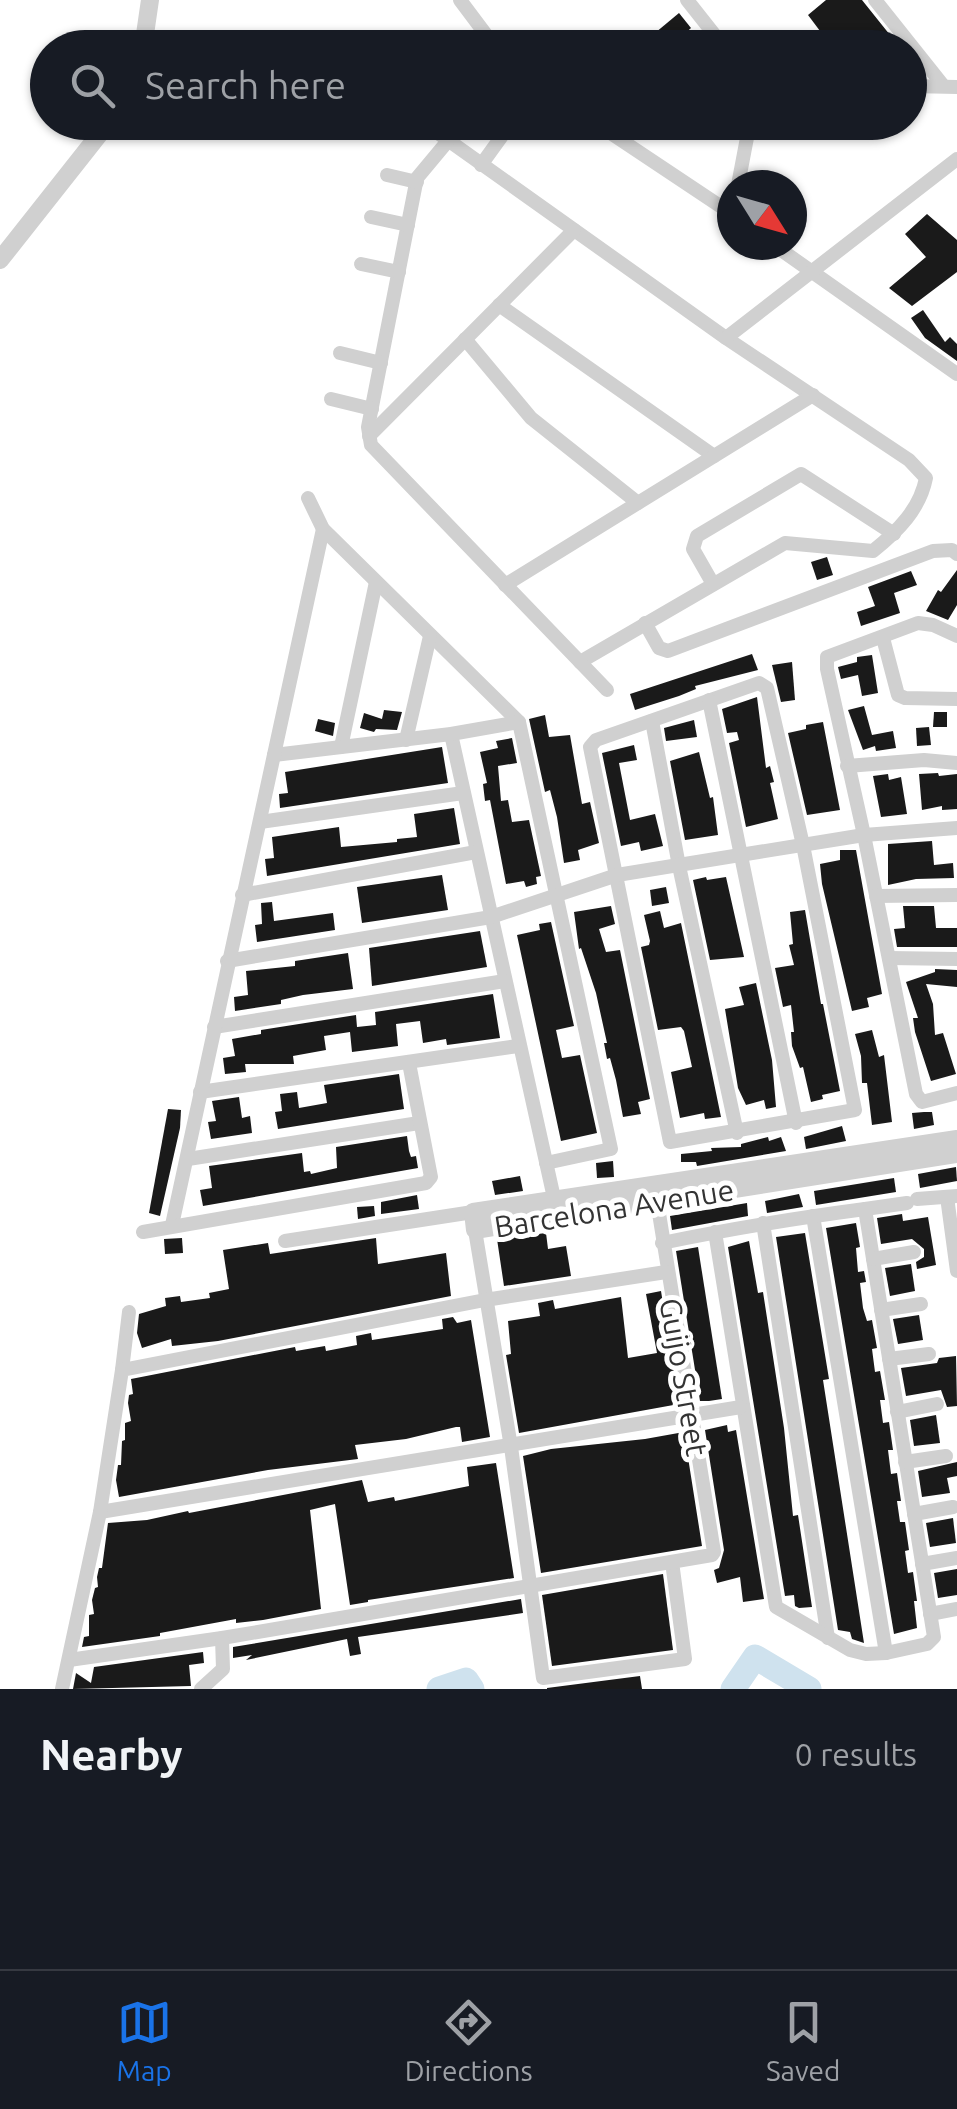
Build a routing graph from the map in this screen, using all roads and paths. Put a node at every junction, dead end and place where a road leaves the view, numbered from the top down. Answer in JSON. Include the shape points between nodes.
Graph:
{"nodes":[{"id":1,"x":150,"y":0,"type":"edge"},
{"id":2,"x":460,"y":0,"type":"edge"},
{"id":3,"x":686,"y":0,"type":"edge"},
{"id":4,"x":875,"y":0,"type":"edge"},
{"id":5,"x":146,"y":30,"type":"edge"},
{"id":6,"x":482,"y":30,"type":"edge"},
{"id":7,"x":710,"y":30,"type":"edge"},
{"id":8,"x":901,"y":30,"type":"edge"},
{"id":9,"x":927,"y":60,"type":"edge"},
{"id":10,"x":949,"y":86,"type":"edge"},
{"id":11,"x":95,"y":140,"type":"edge"},
{"id":12,"x":442,"y":140,"type":"edge"},
{"id":13,"x":446,"y":140,"type":"edge"},
{"id":14,"x":499,"y":140,"type":"edge"},
{"id":15,"x":621,"y":140,"type":"edge"},
{"id":16,"x":747,"y":140,"type":"edge"},
{"id":17,"x":957,"y":159,"type":"edge"},
{"id":18,"x":481,"y":166,"type":"junction"},
{"id":19,"x":741,"y":170,"type":"edge"},
{"id":20,"x":387,"y":175,"type":"dead end"},
{"id":21,"x":417,"y":182,"type":"junction"},
{"id":22,"x":717,"y":204,"type":"edge"},
{"id":23,"x":372,"y":217,"type":"dead end"},
{"id":24,"x":408,"y":225,"type":"junction"},
{"id":25,"x":574,"y":230,"type":"junction"},
{"id":26,"x":0,"y":260,"type":"edge"},
{"id":27,"x":794,"y":260,"type":"edge"},
{"id":28,"x":361,"y":264,"type":"dead end"},
{"id":29,"x":809,"y":271,"type":"junction"},
{"id":30,"x":399,"y":272,"type":"junction"},
{"id":31,"x":499,"y":305,"type":"junction"},
{"id":32,"x":726,"y":338,"type":"junction"},
{"id":33,"x":466,"y":339,"type":"junction"},
{"id":34,"x":340,"y":353,"type":"dead end"},
{"id":35,"x":381,"y":363,"type":"junction"},
{"id":36,"x":957,"y":374,"type":"edge"},
{"id":37,"x":812,"y":395,"type":"junction"},
{"id":38,"x":331,"y":399,"type":"dead end"},
{"id":39,"x":372,"y":408,"type":"junction"},
{"id":40,"x":369,"y":436,"type":"junction"},
{"id":41,"x":714,"y":456,"type":"junction"},
{"id":42,"x":308,"y":498,"type":"dead end"},
{"id":43,"x":638,"y":503,"type":"junction"},
{"id":44,"x":323,"y":529,"type":"junction"},
{"id":45,"x":894,"y":534,"type":"junction"},
{"id":46,"x":873,"y":551,"type":"junction"},
{"id":47,"x":957,"y":554,"type":"edge"},
{"id":48,"x":884,"y":570,"type":"junction"},
{"id":49,"x":376,"y":582,"type":"junction"},
{"id":50,"x":713,"y":584,"type":"junction"},
{"id":51,"x":505,"y":586,"type":"junction"},
{"id":52,"x":645,"y":623,"type":"junction"},
{"id":53,"x":430,"y":636,"type":"junction"},
{"id":54,"x":957,"y":636,"type":"edge"},
{"id":55,"x":883,"y":638,"type":"junction"},
{"id":56,"x":580,"y":662,"type":"junction"},
{"id":57,"x":607,"y":690,"type":"dead end"},
{"id":58,"x":957,"y":699,"type":"edge"},
{"id":59,"x":709,"y":700,"type":"junction"},
{"id":60,"x":652,"y":721,"type":"junction"},
{"id":61,"x":519,"y":722,"type":"junction"},
{"id":62,"x":450,"y":734,"type":"junction"},
{"id":63,"x":406,"y":740,"type":"junction"},
{"id":64,"x":341,"y":747,"type":"junction"},
{"id":65,"x":274,"y":755,"type":"junction"},
{"id":66,"x":957,"y":763,"type":"edge"},
{"id":67,"x":847,"y":766,"type":"junction"},
{"id":68,"x":464,"y":793,"type":"junction"},
{"id":69,"x":260,"y":822,"type":"junction"},
{"id":70,"x":957,"y":828,"type":"edge"},
{"id":71,"x":864,"y":835,"type":"junction"},
{"id":72,"x":803,"y":845,"type":"junction"},
{"id":73,"x":476,"y":852,"type":"junction"},
{"id":74,"x":740,"y":854,"type":"junction"},
{"id":75,"x":679,"y":866,"type":"junction"},
{"id":76,"x":617,"y":875,"type":"junction"},
{"id":77,"x":556,"y":893,"type":"junction"},
{"id":78,"x":242,"y":895,"type":"junction"},
{"id":79,"x":957,"y":895,"type":"edge"},
{"id":80,"x":876,"y":896,"type":"junction"},
{"id":81,"x":491,"y":916,"type":"junction"},
{"id":82,"x":889,"y":958,"type":"junction"},
{"id":83,"x":957,"y":960,"type":"edge"},
{"id":84,"x":227,"y":961,"type":"junction"},
{"id":85,"x":505,"y":981,"type":"junction"},
{"id":86,"x":214,"y":1027,"type":"junction"},
{"id":87,"x":518,"y":1046,"type":"junction"},
{"id":88,"x":409,"y":1063,"type":"junction"},
{"id":89,"x":200,"y":1092,"type":"junction"},
{"id":90,"x":957,"y":1093,"type":"edge"},
{"id":91,"x":796,"y":1122,"type":"junction"},
{"id":92,"x":419,"y":1123,"type":"junction"},
{"id":93,"x":737,"y":1133,"type":"junction"},
{"id":94,"x":957,"y":1140,"type":"edge"},
{"id":95,"x":957,"y":1154,"type":"edge"},
{"id":96,"x":188,"y":1158,"type":"junction"},
{"id":97,"x":546,"y":1164,"type":"junction"},
{"id":98,"x":952,"y":1197,"type":"edge"},
{"id":99,"x":657,"y":1201,"type":"junction"},
{"id":100,"x":556,"y":1209,"type":"junction"},
{"id":101,"x":865,"y":1209,"type":"junction"},
{"id":102,"x":812,"y":1216,"type":"junction"},
{"id":103,"x":474,"y":1221,"type":"junction"},
{"id":104,"x":763,"y":1223,"type":"junction"},
{"id":105,"x":172,"y":1225,"type":"junction"},
{"id":106,"x":143,"y":1232,"type":"dead end"},
{"id":107,"x":715,"y":1232,"type":"junction"},
{"id":108,"x":285,"y":1241,"type":"dead end"},
{"id":109,"x":662,"y":1243,"type":"junction"},
{"id":110,"x":914,"y":1252,"type":"dead end"},
{"id":111,"x":873,"y":1259,"type":"junction"},
{"id":112,"x":957,"y":1269,"type":"edge"},
{"id":113,"x":666,"y":1272,"type":"junction"},
{"id":114,"x":485,"y":1300,"type":"junction"},
{"id":115,"x":921,"y":1304,"type":"dead end"},
{"id":116,"x":881,"y":1310,"type":"junction"},
{"id":117,"x":129,"y":1312,"type":"dead end"},
{"id":118,"x":928,"y":1354,"type":"dead end"},
{"id":119,"x":889,"y":1360,"type":"junction"},
{"id":120,"x":122,"y":1370,"type":"junction"},
{"id":121,"x":937,"y":1404,"type":"dead end"},
{"id":122,"x":741,"y":1407,"type":"junction"},
{"id":123,"x":897,"y":1412,"type":"junction"},
{"id":124,"x":692,"y":1416,"type":"junction"},
{"id":125,"x":511,"y":1446,"type":"junction"},
{"id":126,"x":946,"y":1456,"type":"dead end"},
{"id":127,"x":906,"y":1462,"type":"junction"},
{"id":128,"x":953,"y":1507,"type":"dead end"},
{"id":129,"x":100,"y":1512,"type":"junction"},
{"id":130,"x":914,"y":1514,"type":"junction"},
{"id":131,"x":957,"y":1558,"type":"edge"},
{"id":132,"x":672,"y":1562,"type":"junction"},
{"id":133,"x":922,"y":1564,"type":"junction"},
{"id":134,"x":529,"y":1585,"type":"junction"},
{"id":135,"x":957,"y":1609,"type":"edge"},
{"id":136,"x":930,"y":1614,"type":"junction"},
{"id":137,"x":222,"y":1638,"type":"junction"},
{"id":138,"x":828,"y":1638,"type":"junction"},
{"id":139,"x":886,"y":1654,"type":"junction"},
{"id":140,"x":69,"y":1660,"type":"junction"},
{"id":141,"x":62,"y":1689,"type":"edge"},
{"id":142,"x":201,"y":1689,"type":"edge"}],
"edges":[{"from":1,"to":5,"type":"street"},
{"from":2,"to":6,"type":"street"},
{"from":3,"to":7,"type":"street"},
{"from":4,"to":8,"type":"street"},
{"from":9,"to":10,"type":"street"},
{"from":11,"to":26,"type":"street"},
{"from":12,"to":21,"type":"street"},
{"from":13,"to":18,"type":"street"},
{"from":14,"to":18,"type":"street"},
{"from":15,"to":22,"type":"street"},
{"from":16,"to":19,"type":"street"},
{"from":17,"to":29,"type":"street"},
{"from":18,"to":25,"type":"street"},
{"from":20,"to":21,"type":"street"},
{"from":21,"to":24,"type":"street"},
{"from":23,"to":24,"type":"street"},
{"from":24,"to":30,"type":"street"},
{"from":25,"to":31,"type":"street"},
{"from":25,"to":32,"type":"street"},
{"from":27,"to":29,"type":"street"},
{"from":28,"to":30,"type":"street"},
{"from":29,"to":32,"type":"street"},
{"from":29,"to":36,"type":"street"},
{"from":30,"to":35,"type":"street"},
{"from":31,"to":33,"type":"street"},
{"from":31,"to":41,"type":"street"},
{"from":32,"to":37,"type":"street"},
{"from":33,"to":40,"type":"street"},
{"from":33,"to":43,"type":"street","via":[[531,418]]},
{"from":34,"to":35,"type":"street"},
{"from":35,"to":39,"type":"street"},
{"from":37,"to":41,"type":"street"},
{"from":37,"to":45,"type":"street","via":[[926,478],[922,498]]},
{"from":38,"to":39,"type":"street"},
{"from":39,"to":40,"type":"street"},
{"from":40,"to":51,"type":"street","via":[[375,453]]},
{"from":41,"to":43,"type":"street"},
{"from":42,"to":44,"type":"street"},
{"from":43,"to":51,"type":"street"},
{"from":44,"to":49,"type":"street"},
{"from":44,"to":65,"type":"street"},
{"from":45,"to":46,"type":"street"},
{"from":45,"to":50,"type":"street","via":[[802,474],[698,536],[693,550]]},
{"from":46,"to":48,"type":"street"},
{"from":46,"to":50,"type":"street","via":[[784,542]]},
{"from":47,"to":48,"type":"street","via":[[933,551]]},
{"from":48,"to":52,"type":"street","via":[[668,651],[659,648]]},
{"from":49,"to":53,"type":"street"},
{"from":49,"to":64,"type":"street"},
{"from":50,"to":52,"type":"street"},
{"from":51,"to":56,"type":"street"},
{"from":52,"to":56,"type":"street"},
{"from":53,"to":61,"type":"street"},
{"from":53,"to":63,"type":"street"},
{"from":54,"to":55,"type":"street","via":[[918,623]]},
{"from":55,"to":58,"type":"street","via":[[898,694]]},
{"from":55,"to":67,"type":"street","via":[[827,658]]},
{"from":56,"to":57,"type":"street"},
{"from":59,"to":60,"type":"street"},
{"from":59,"to":72,"type":"street","via":[[759,683],[767,688]]},
{"from":59,"to":74,"type":"street"},
{"from":60,"to":75,"type":"street"},
{"from":60,"to":76,"type":"street","via":[[590,748]]},
{"from":61,"to":62,"type":"street"},
{"from":61,"to":77,"type":"street"},
{"from":62,"to":63,"type":"street"},
{"from":62,"to":68,"type":"street"},
{"from":63,"to":64,"type":"street"},
{"from":64,"to":65,"type":"street"},
{"from":65,"to":69,"type":"street"},
{"from":66,"to":67,"type":"street"},
{"from":67,"to":71,"type":"street"},
{"from":68,"to":69,"type":"street"},
{"from":68,"to":73,"type":"street"},
{"from":69,"to":78,"type":"street"},
{"from":70,"to":71,"type":"street"},
{"from":71,"to":72,"type":"street"},
{"from":71,"to":80,"type":"street"},
{"from":72,"to":74,"type":"street"},
{"from":72,"to":91,"type":"street","via":[[856,1104],[850,1113]]},
{"from":73,"to":78,"type":"street"},
{"from":73,"to":81,"type":"street"},
{"from":74,"to":75,"type":"street"},
{"from":74,"to":91,"type":"street"},
{"from":75,"to":76,"type":"street"},
{"from":75,"to":93,"type":"street"},
{"from":76,"to":77,"type":"street"},
{"from":76,"to":93,"type":"street","via":[[670,1142]]},
{"from":77,"to":81,"type":"street"},
{"from":77,"to":97,"type":"street","via":[[610,1150]]},
{"from":78,"to":84,"type":"street"},
{"from":79,"to":80,"type":"street"},
{"from":80,"to":82,"type":"street"},
{"from":81,"to":84,"type":"street"},
{"from":81,"to":85,"type":"street"},
{"from":82,"to":83,"type":"street"},
{"from":82,"to":90,"type":"street","via":[[918,1099]]},
{"from":84,"to":86,"type":"street"},
{"from":85,"to":86,"type":"street"},
{"from":85,"to":87,"type":"street"},
{"from":86,"to":89,"type":"street"},
{"from":87,"to":88,"type":"street"},
{"from":87,"to":97,"type":"street"},
{"from":88,"to":89,"type":"street"},
{"from":88,"to":92,"type":"street"},
{"from":89,"to":96,"type":"street"},
{"from":91,"to":93,"type":"street"},
{"from":92,"to":96,"type":"street"},
{"from":92,"to":105,"type":"street","via":[[426,1183]]},
{"from":94,"to":100,"type":"street","name":"Barcelona Avenue"},
{"from":95,"to":99,"type":"street","name":"Barcelona Avenue"},
{"from":96,"to":105,"type":"street"},
{"from":97,"to":100,"type":"street"},
{"from":98,"to":101,"type":"street"},
{"from":98,"to":112,"type":"street"},
{"from":99,"to":100,"type":"street","name":"Barcelona Avenue"},
{"from":99,"to":109,"type":"street","name":"Guijo Street"},
{"from":100,"to":103,"type":"street","name":"Barcelona Avenue"},
{"from":101,"to":102,"type":"street"},
{"from":101,"to":111,"type":"street"},
{"from":102,"to":104,"type":"street"},
{"from":102,"to":139,"type":"street"},
{"from":103,"to":108,"type":"street"},
{"from":103,"to":114,"type":"street"},
{"from":104,"to":107,"type":"street"},
{"from":104,"to":138,"type":"street"},
{"from":105,"to":106,"type":"street"},
{"from":107,"to":109,"type":"street"},
{"from":107,"to":122,"type":"street"},
{"from":109,"to":113,"type":"street","name":"Guijo Street"},
{"from":110,"to":111,"type":"street"},
{"from":111,"to":116,"type":"street"},
{"from":113,"to":114,"type":"street"},
{"from":113,"to":124,"type":"street","name":"Guijo Street"},
{"from":114,"to":120,"type":"street"},
{"from":114,"to":125,"type":"street"},
{"from":115,"to":116,"type":"street"},
{"from":116,"to":119,"type":"street"},
{"from":117,"to":120,"type":"street"},
{"from":118,"to":119,"type":"street"},
{"from":119,"to":123,"type":"street"},
{"from":120,"to":129,"type":"street"},
{"from":121,"to":123,"type":"street"},
{"from":122,"to":124,"type":"street"},
{"from":122,"to":138,"type":"street","via":[[774,1602]]},
{"from":123,"to":127,"type":"street"},
{"from":124,"to":125,"type":"street"},
{"from":124,"to":132,"type":"street","name":"Guijo Street","via":[[714,1552]]},
{"from":125,"to":129,"type":"street"},
{"from":125,"to":134,"type":"street"},
{"from":126,"to":127,"type":"street"},
{"from":127,"to":130,"type":"street"},
{"from":128,"to":130,"type":"street"},
{"from":129,"to":140,"type":"street"},
{"from":130,"to":133,"type":"street"},
{"from":131,"to":133,"type":"street"},
{"from":132,"to":134,"type":"street"},
{"from":132,"to":134,"type":"street","via":[[682,1659],[546,1680]]},
{"from":133,"to":136,"type":"street"},
{"from":134,"to":137,"type":"street"},
{"from":135,"to":136,"type":"street"},
{"from":136,"to":139,"type":"street","via":[[931,1641]]},
{"from":137,"to":140,"type":"street"},
{"from":137,"to":142,"type":"street","via":[[223,1669]]},
{"from":138,"to":139,"type":"street","via":[[850,1650]]},
{"from":140,"to":141,"type":"street"}]}
